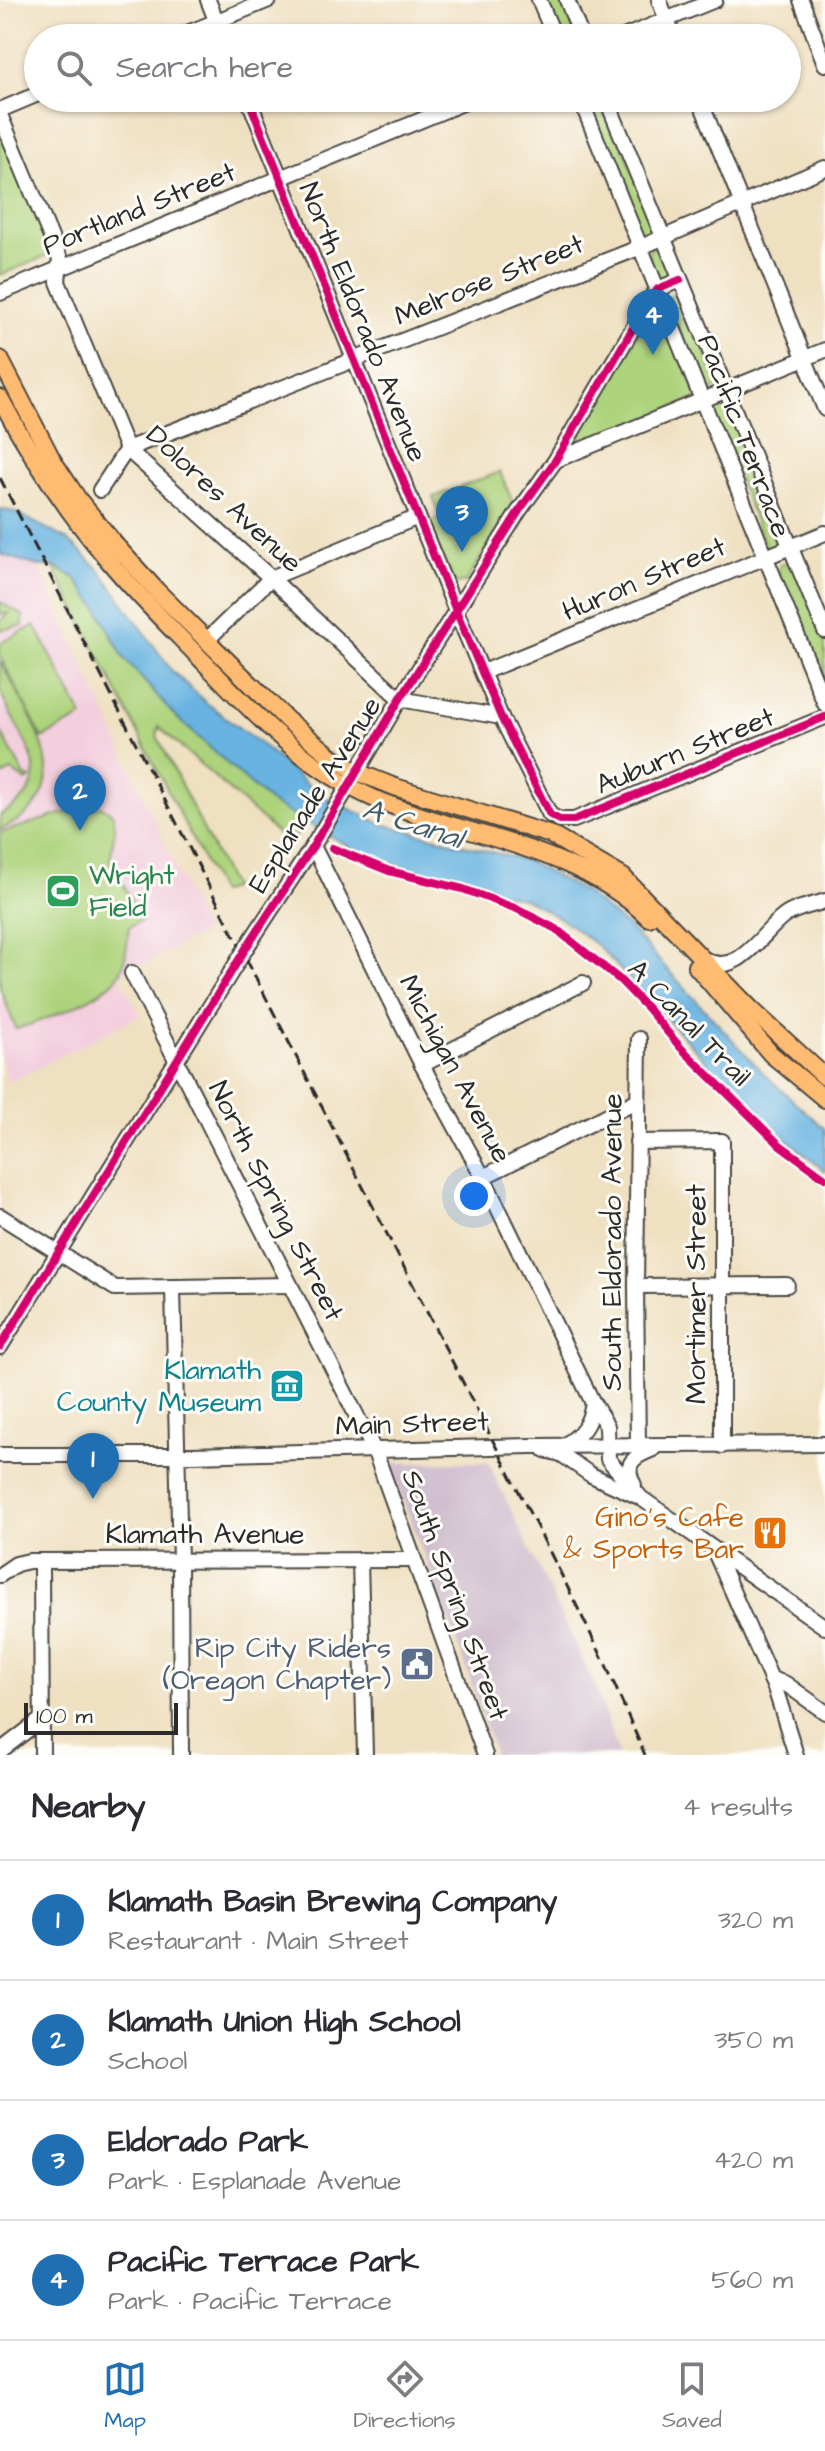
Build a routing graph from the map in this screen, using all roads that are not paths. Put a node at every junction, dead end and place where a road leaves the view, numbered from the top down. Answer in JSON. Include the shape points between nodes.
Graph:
{"nodes":[{"id":1,"x":208,"y":0,"type":"edge"},
{"id":2,"x":269,"y":0,"type":"edge"},
{"id":3,"x":539,"y":0,"type":"edge"},
{"id":4,"x":567,"y":0,"type":"edge"},
{"id":5,"x":659,"y":0,"type":"edge"},
{"id":6,"x":715,"y":0,"type":"edge"},
{"id":7,"x":801,"y":0,"type":"edge"},
{"id":8,"x":666,"y":20,"type":"junction"},
{"id":9,"x":217,"y":21,"type":"junction"},
{"id":10,"x":210,"y":24,"type":"edge"},
{"id":11,"x":218,"y":24,"type":"edge"},
{"id":12,"x":549,"y":24,"type":"edge"},
{"id":13,"x":576,"y":24,"type":"edge"},
{"id":14,"x":656,"y":24,"type":"edge"},
{"id":15,"x":668,"y":24,"type":"edge"},
{"id":16,"x":825,"y":64,"type":"edge"},
{"id":17,"x":24,"y":101,"type":"edge"},
{"id":18,"x":254,"y":112,"type":"edge"},
{"id":19,"x":441,"y":112,"type":"edge"},
{"id":20,"x":586,"y":112,"type":"edge"},
{"id":21,"x":612,"y":112,"type":"edge"},
{"id":22,"x":705,"y":112,"type":"edge"},
{"id":23,"x":0,"y":113,"type":"edge"},
{"id":24,"x":825,"y":168,"type":"edge"},
{"id":25,"x":281,"y":179,"type":"junction"},
{"id":26,"x":741,"y":202,"type":"junction"},
{"id":27,"x":662,"y":238,"type":"junction"},
{"id":28,"x":641,"y":247,"type":"junction"},
{"id":29,"x":59,"y":270,"type":"junction"},
{"id":30,"x":680,"y":280,"type":"junction"},
{"id":31,"x":658,"y":289,"type":"junction"},
{"id":32,"x":0,"y":293,"type":"edge"},
{"id":33,"x":825,"y":350,"type":"edge"},
{"id":34,"x":0,"y":359,"type":"edge"},
{"id":35,"x":803,"y":359,"type":"junction"},
{"id":36,"x":357,"y":361,"type":"junction"},
{"id":37,"x":0,"y":370,"type":"edge"},
{"id":38,"x":725,"y":390,"type":"junction"},
{"id":39,"x":17,"y":395,"type":"junction"},
{"id":40,"x":0,"y":398,"type":"edge"},
{"id":41,"x":703,"y":401,"type":"junction"},
{"id":42,"x":825,"y":409,"type":"edge"},
{"id":43,"x":127,"y":449,"type":"junction"},
{"id":44,"x":555,"y":461,"type":"junction"},
{"id":45,"x":100,"y":490,"type":"dead end"},
{"id":46,"x":418,"y":517,"type":"junction"},
{"id":47,"x":825,"y":533,"type":"edge"},
{"id":48,"x":790,"y":547,"type":"junction"},
{"id":49,"x":764,"y":558,"type":"junction"},
{"id":50,"x":271,"y":578,"type":"junction"},
{"id":51,"x":457,"y":613,"type":"junction"},
{"id":52,"x":825,"y":631,"type":"edge"},
{"id":53,"x":207,"y":640,"type":"junction"},
{"id":54,"x":483,"y":672,"type":"junction"},
{"id":55,"x":400,"y":699,"type":"junction"},
{"id":56,"x":825,"y":704,"type":"edge"},
{"id":57,"x":501,"y":717,"type":"junction"},
{"id":58,"x":825,"y":717,"type":"edge"},
{"id":59,"x":353,"y":779,"type":"junction"},
{"id":60,"x":560,"y":820,"type":"joint"},
{"id":61,"x":317,"y":840,"type":"junction"},
{"id":62,"x":825,"y":901,"type":"edge"},
{"id":63,"x":701,"y":957,"type":"junction"},
{"id":64,"x":132,"y":973,"type":"dead end"},
{"id":65,"x":583,"y":983,"type":"dead end"},
{"id":66,"x":639,"y":1039,"type":"dead end"},
{"id":67,"x":176,"y":1062,"type":"junction"},
{"id":68,"x":422,"y":1065,"type":"junction"},
{"id":69,"x":825,"y":1077,"type":"edge"},
{"id":70,"x":825,"y":1099,"type":"edge"},
{"id":71,"x":638,"y":1100,"type":"junction"},
{"id":72,"x":637,"y":1142,"type":"junction"},
{"id":73,"x":483,"y":1177,"type":"junction"},
{"id":74,"x":0,"y":1216,"type":"edge"},
{"id":75,"x":59,"y":1254,"type":"junction"},
{"id":76,"x":289,"y":1285,"type":"junction"},
{"id":77,"x":787,"y":1285,"type":"dead end"},
{"id":78,"x":636,"y":1286,"type":"junction"},
{"id":79,"x":722,"y":1286,"type":"junction"},
{"id":80,"x":173,"y":1289,"type":"junction"},
{"id":81,"x":0,"y":1347,"type":"edge"},
{"id":82,"x":593,"y":1403,"type":"junction"},
{"id":83,"x":825,"y":1444,"type":"edge"},
{"id":84,"x":531,"y":1446,"type":"junction"},
{"id":85,"x":563,"y":1446,"type":"junction"},
{"id":86,"x":608,"y":1446,"type":"junction"},
{"id":87,"x":638,"y":1446,"type":"junction"},
{"id":88,"x":661,"y":1446,"type":"junction"},
{"id":89,"x":722,"y":1446,"type":"junction"},
{"id":90,"x":375,"y":1452,"type":"junction"},
{"id":91,"x":2,"y":1454,"type":"edge"},
{"id":92,"x":178,"y":1455,"type":"junction"},
{"id":93,"x":641,"y":1498,"type":"junction"},
{"id":94,"x":715,"y":1551,"type":"junction"},
{"id":95,"x":180,"y":1560,"type":"junction"},
{"id":96,"x":360,"y":1560,"type":"junction"},
{"id":97,"x":413,"y":1560,"type":"junction"},
{"id":98,"x":41,"y":1561,"type":"junction"},
{"id":99,"x":0,"y":1575,"type":"edge"},
{"id":100,"x":825,"y":1627,"type":"edge"},
{"id":101,"x":771,"y":1679,"type":"junction"},
{"id":102,"x":825,"y":1712,"type":"edge"},
{"id":103,"x":42,"y":1719,"type":"junction"},
{"id":104,"x":0,"y":1751,"type":"edge"},
{"id":105,"x":42,"y":1755,"type":"edge"},
{"id":106,"x":181,"y":1755,"type":"edge"},
{"id":107,"x":365,"y":1755,"type":"edge"},
{"id":108,"x":485,"y":1755,"type":"edge"},
{"id":109,"x":796,"y":1755,"type":"edge"}],
"edges":[{"from":1,"to":9,"type":"street"},
{"from":2,"to":9,"type":"street"},
{"from":3,"to":12,"type":"street"},
{"from":4,"to":13,"type":"street"},
{"from":5,"to":8,"type":"street"},
{"from":6,"to":8,"type":"street"},
{"from":7,"to":16,"type":"street"},
{"from":8,"to":14,"type":"street"},
{"from":8,"to":15,"type":"street"},
{"from":9,"to":10,"type":"street"},
{"from":9,"to":11,"type":"street"},
{"from":17,"to":23,"type":"street"},
{"from":18,"to":25,"type":"street","name":"North Eldorado Avenue"},
{"from":19,"to":25,"type":"street","name":"Portland Street"},
{"from":20,"to":28,"type":"street","name":"Pacific Terrace"},
{"from":21,"to":27,"type":"street","name":"Pacific Terrace"},
{"from":22,"to":26,"type":"street"},
{"from":23,"to":29,"type":"street","name":"Dolores Avenue","via":[[58,255]]},
{"from":24,"to":26,"type":"street","name":"Melrose Street"},
{"from":25,"to":29,"type":"street","name":"Portland Street"},
{"from":25,"to":36,"type":"street","name":"North Eldorado Avenue"},
{"from":26,"to":27,"type":"street","name":"Melrose Street"},
{"from":26,"to":35,"type":"street"},
{"from":27,"to":28,"type":"street","name":"Melrose Street"},
{"from":27,"to":30,"type":"street","name":"Pacific Terrace"},
{"from":28,"to":31,"type":"street","name":"Pacific Terrace"},
{"from":28,"to":36,"type":"street","name":"Melrose Street"},
{"from":29,"to":32,"type":"street","name":"Portland Street"},
{"from":29,"to":43,"type":"street","name":"Dolores Avenue","via":[[58,282]]},
{"from":30,"to":31,"type":"street"},
{"from":30,"to":38,"type":"street","name":"Pacific Terrace"},
{"from":31,"to":41,"type":"street","name":"Pacific Terrace"},
{"from":31,"to":44,"type":"street","name":"Esplanade Avenue"},
{"from":33,"to":35,"type":"street"},
{"from":34,"to":39,"type":"main road"},
{"from":35,"to":38,"type":"street"},
{"from":35,"to":42,"type":"street"},
{"from":36,"to":43,"type":"street","name":"Melrose Street"},
{"from":36,"to":46,"type":"street","name":"North Eldorado Avenue"},
{"from":37,"to":39,"type":"main road"},
{"from":38,"to":41,"type":"street"},
{"from":38,"to":48,"type":"street","name":"Pacific Terrace"},
{"from":39,"to":53,"type":"main road","via":[[78,499],[127,559]]},
{"from":40,"to":59,"type":"main road","via":[[53,487],[105,556],[292,748]]},
{"from":41,"to":44,"type":"street"},
{"from":41,"to":49,"type":"street","name":"Pacific Terrace"},
{"from":43,"to":45,"type":"street"},
{"from":43,"to":50,"type":"street","name":"Dolores Avenue"},
{"from":44,"to":51,"type":"street","name":"Esplanade Avenue"},
{"from":46,"to":50,"type":"street"},
{"from":46,"to":51,"type":"street","name":"North Eldorado Avenue"},
{"from":47,"to":48,"type":"street","name":"Huron Street"},
{"from":48,"to":49,"type":"street","name":"Huron Street"},
{"from":48,"to":52,"type":"street","name":"Pacific Terrace"},
{"from":49,"to":54,"type":"street","name":"Huron Street"},
{"from":49,"to":56,"type":"street","name":"Pacific Terrace"},
{"from":50,"to":53,"type":"street"},
{"from":50,"to":55,"type":"street","name":"Dolores Avenue"},
{"from":51,"to":54,"type":"street","name":"North Eldorado Avenue"},
{"from":51,"to":55,"type":"street","name":"Esplanade Avenue"},
{"from":53,"to":59,"type":"main road"},
{"from":54,"to":57,"type":"street","name":"North Eldorado Avenue"},
{"from":55,"to":57,"type":"street"},
{"from":55,"to":59,"type":"street","name":"Esplanade Avenue"},
{"from":57,"to":60,"type":"street","name":"North Eldorado Avenue","via":[[550,815]]},
{"from":58,"to":60,"type":"street","name":"Auburn Street","via":[[574,820]]},
{"from":59,"to":61,"type":"street","name":"Esplanade Avenue"},
{"from":59,"to":63,"type":"main road","via":[[551,835],[623,877]]},
{"from":59,"to":70,"type":"main road","via":[[392,806],[555,857],[598,880],[660,928],[771,1054]]},
{"from":61,"to":67,"type":"street","name":"Esplanade Avenue"},
{"from":61,"to":68,"type":"street","name":"Michigan Avenue"},
{"from":62,"to":63,"type":"street","via":[[783,917],[739,959],[714,965]]},
{"from":63,"to":69,"type":"main road"},
{"from":64,"to":67,"type":"street","name":"North Spring Street"},
{"from":65,"to":68,"type":"street"},
{"from":66,"to":71,"type":"street","name":"South Eldorado Avenue"},
{"from":67,"to":75,"type":"street","name":"Esplanade Avenue"},
{"from":67,"to":76,"type":"street","name":"North Spring Street"},
{"from":68,"to":73,"type":"street","name":"Michigan Avenue"},
{"from":71,"to":72,"type":"street","name":"South Eldorado Avenue"},
{"from":71,"to":73,"type":"street"},
{"from":72,"to":78,"type":"street","name":"South Eldorado Avenue"},
{"from":72,"to":79,"type":"street","name":"Mortimer Street","via":[[722,1141]]},
{"from":73,"to":82,"type":"street","name":"Michigan Avenue"},
{"from":74,"to":75,"type":"street"},
{"from":75,"to":80,"type":"street","via":[[115,1288]]},
{"from":75,"to":81,"type":"street","name":"Esplanade Avenue"},
{"from":76,"to":80,"type":"street"},
{"from":76,"to":90,"type":"street","name":"North Spring Street"},
{"from":77,"to":79,"type":"street"},
{"from":78,"to":79,"type":"street"},
{"from":78,"to":87,"type":"street","name":"South Eldorado Avenue"},
{"from":79,"to":89,"type":"street","name":"Mortimer Street"},
{"from":80,"to":92,"type":"street"},
{"from":82,"to":85,"type":"street","via":[[587,1426]]},
{"from":82,"to":86,"type":"street","name":"Michigan Avenue","via":[[607,1426]]},
{"from":83,"to":89,"type":"street","name":"Main Street"},
{"from":84,"to":85,"type":"street","name":"Main Street"},
{"from":84,"to":90,"type":"street","name":"Main Street"},
{"from":84,"to":93,"type":"street","via":[[561,1454]]},
{"from":85,"to":86,"type":"street","name":"Main Street"},
{"from":86,"to":87,"type":"street","name":"Main Street"},
{"from":86,"to":93,"type":"street","name":"Michigan Avenue","via":[[608,1459]]},
{"from":87,"to":88,"type":"street","name":"Main Street"},
{"from":88,"to":89,"type":"street","name":"Main Street"},
{"from":88,"to":93,"type":"street","via":[[630,1462],[630,1479]]},
{"from":90,"to":92,"type":"street","name":"Main Street"},
{"from":90,"to":97,"type":"street","name":"South Spring Street"},
{"from":91,"to":92,"type":"street","name":"Main Street"},
{"from":92,"to":95,"type":"street"},
{"from":93,"to":94,"type":"street"},
{"from":94,"to":100,"type":"street"},
{"from":94,"to":101,"type":"street"},
{"from":95,"to":96,"type":"street","name":"Klamath Avenue"},
{"from":95,"to":98,"type":"street","name":"Klamath Avenue"},
{"from":95,"to":106,"type":"street"},
{"from":96,"to":97,"type":"street","name":"Klamath Avenue"},
{"from":96,"to":107,"type":"street"},
{"from":97,"to":108,"type":"street","name":"South Spring Street"},
{"from":98,"to":99,"type":"street","name":"Klamath Avenue","via":[[16,1564]]},
{"from":98,"to":103,"type":"street"},
{"from":101,"to":102,"type":"street"},
{"from":101,"to":109,"type":"street"},
{"from":103,"to":104,"type":"street"},
{"from":103,"to":105,"type":"street"}]}
